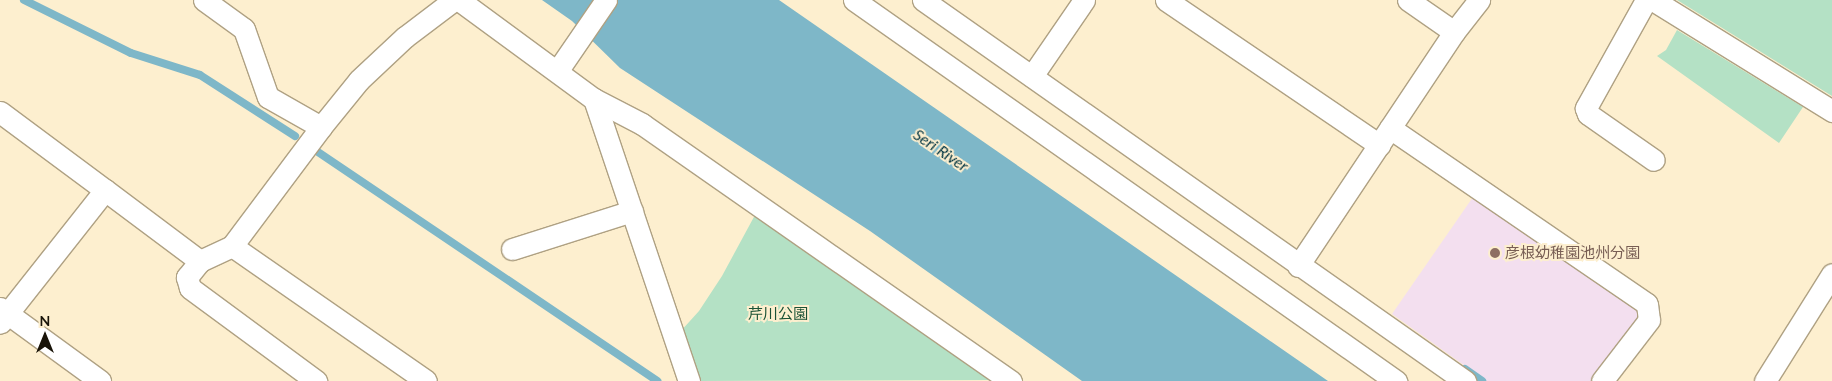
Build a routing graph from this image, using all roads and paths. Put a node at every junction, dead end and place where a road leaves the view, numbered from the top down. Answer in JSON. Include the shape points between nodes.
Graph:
{"nodes":[{"id":1,"x":204,"y":0,"type":"edge"},
{"id":2,"x":454,"y":0,"type":"edge"},
{"id":3,"x":459,"y":0,"type":"edge"},
{"id":4,"x":606,"y":0,"type":"edge"},
{"id":5,"x":854,"y":0,"type":"edge"},
{"id":6,"x":923,"y":0,"type":"edge"},
{"id":7,"x":1084,"y":0,"type":"edge"},
{"id":8,"x":1166,"y":0,"type":"edge"},
{"id":9,"x":1408,"y":0,"type":"edge"},
{"id":10,"x":1479,"y":0,"type":"edge"},
{"id":11,"x":1646,"y":0,"type":"edge"},
{"id":12,"x":1652,"y":0,"type":"edge"},
{"id":13,"x":1454,"y":32,"type":"junction"},
{"id":14,"x":561,"y":65,"type":"junction"},
{"id":15,"x":1035,"y":71,"type":"junction"},
{"id":16,"x":594,"y":100,"type":"junction"},
{"id":17,"x":0,"y":112,"type":"edge"},
{"id":18,"x":1832,"y":112,"type":"edge"},
{"id":19,"x":321,"y":127,"type":"junction"},
{"id":20,"x":1384,"y":136,"type":"junction"},
{"id":21,"x":1654,"y":160,"type":"dead end"},
{"id":22,"x":105,"y":190,"type":"junction"},
{"id":23,"x":632,"y":211,"type":"junction"},
{"id":24,"x":232,"y":246,"type":"junction"},
{"id":25,"x":512,"y":249,"type":"dead end"},
{"id":26,"x":1302,"y":259,"type":"junction"},
{"id":27,"x":200,"y":261,"type":"junction"},
{"id":28,"x":1832,"y":274,"type":"edge"},
{"id":29,"x":2,"y":314,"type":"edge"},
{"id":30,"x":100,"y":381,"type":"edge"},
{"id":31,"x":316,"y":381,"type":"edge"},
{"id":32,"x":426,"y":381,"type":"edge"},
{"id":33,"x":689,"y":381,"type":"edge"},
{"id":34,"x":1011,"y":381,"type":"edge"},
{"id":35,"x":1396,"y":381,"type":"edge"},
{"id":36,"x":1465,"y":381,"type":"edge"},
{"id":37,"x":1602,"y":381,"type":"edge"},
{"id":38,"x":1766,"y":381,"type":"edge"}],
"edges":[{"from":1,"to":19,"type":"street","via":[[244,28],[268,97]]},
{"from":2,"to":19,"type":"street","via":[[405,37],[359,80]]},
{"from":3,"to":14,"type":"street"},
{"from":4,"to":14,"type":"street"},
{"from":5,"to":35,"type":"street"},
{"from":6,"to":15,"type":"street"},
{"from":7,"to":15,"type":"street"},
{"from":8,"to":20,"type":"street"},
{"from":9,"to":13,"type":"street"},
{"from":10,"to":13,"type":"street"},
{"from":11,"to":21,"type":"street","via":[[1586,108],[1588,114]]},
{"from":12,"to":18,"type":"street"},
{"from":13,"to":20,"type":"street"},
{"from":14,"to":16,"type":"street"},
{"from":15,"to":26,"type":"street"},
{"from":16,"to":23,"type":"street"},
{"from":16,"to":34,"type":"street","via":[[642,124]]},
{"from":17,"to":22,"type":"street"},
{"from":19,"to":24,"type":"street"},
{"from":20,"to":26,"type":"street"},
{"from":20,"to":37,"type":"street","via":[[1647,304],[1649,320]]},
{"from":22,"to":27,"type":"street"},
{"from":22,"to":29,"type":"street"},
{"from":23,"to":25,"type":"street"},
{"from":23,"to":33,"type":"street"},
{"from":24,"to":27,"type":"street"},
{"from":24,"to":32,"type":"street"},
{"from":26,"to":36,"type":"street"},
{"from":27,"to":31,"type":"street","via":[[187,276],[190,288]]},
{"from":28,"to":38,"type":"street"},
{"from":29,"to":30,"type":"street"}]}
